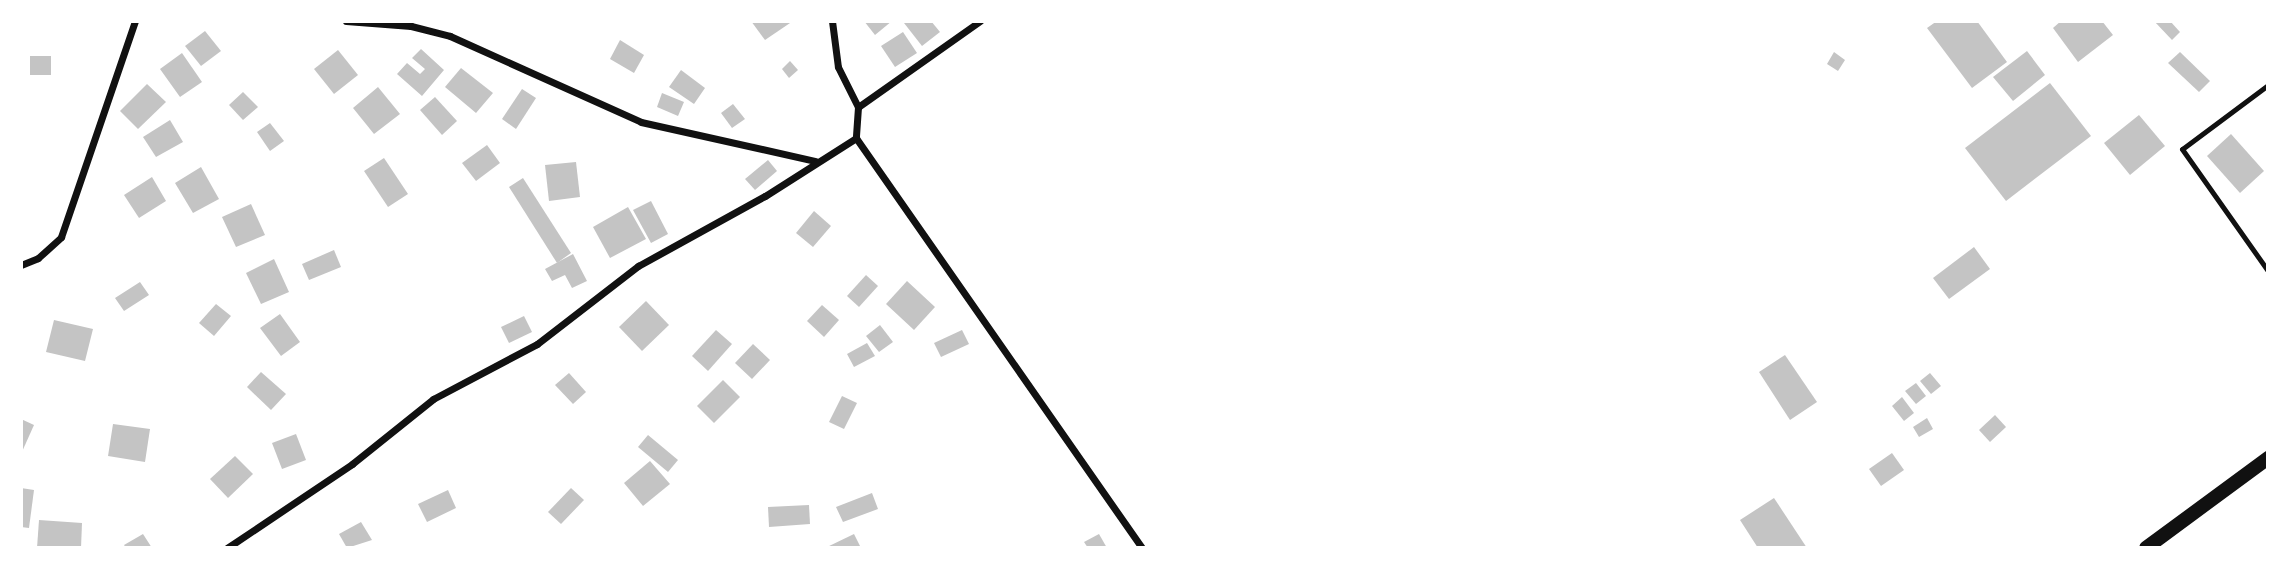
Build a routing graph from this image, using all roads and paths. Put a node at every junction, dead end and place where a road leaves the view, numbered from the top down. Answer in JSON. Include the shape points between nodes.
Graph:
{"nodes":[{"id":1,"x":135,"y":21,"type":"edge"},
{"id":2,"x":346,"y":21,"type":"edge"},
{"id":3,"x":832,"y":21,"type":"edge"},
{"id":4,"x":981,"y":21,"type":"edge"},
{"id":5,"x":2268,"y":85,"type":"edge"},
{"id":6,"x":858,"y":107,"type":"junction"},
{"id":7,"x":856,"y":138,"type":"junction"},
{"id":8,"x":817,"y":161,"type":"junction"},
{"id":9,"x":21,"y":265,"type":"edge"},
{"id":10,"x":2268,"y":271,"type":"edge"},
{"id":11,"x":2268,"y":458,"type":"edge"},
{"id":12,"x":228,"y":548,"type":"edge"},
{"id":13,"x":1142,"y":548,"type":"edge"},
{"id":14,"x":2146,"y":548,"type":"edge"}],
"edges":[{"from":1,"to":9,"type":"street","via":[[61,237],[38,258]]},
{"from":2,"to":8,"type":"street","via":[[411,26],[450,36],[641,122]]},
{"from":3,"to":6,"type":"street","via":[[838,67]]},
{"from":4,"to":6,"type":"street"},
{"from":5,"to":10,"type":"lane","via":[[2182,149]]},
{"from":6,"to":7,"type":"street"},
{"from":7,"to":8,"type":"street"},
{"from":7,"to":13,"type":"street"},
{"from":8,"to":12,"type":"street","via":[[765,196],[638,266],[537,344],[433,399],[352,464]]},
{"from":11,"to":14,"type":"main road"}]}
